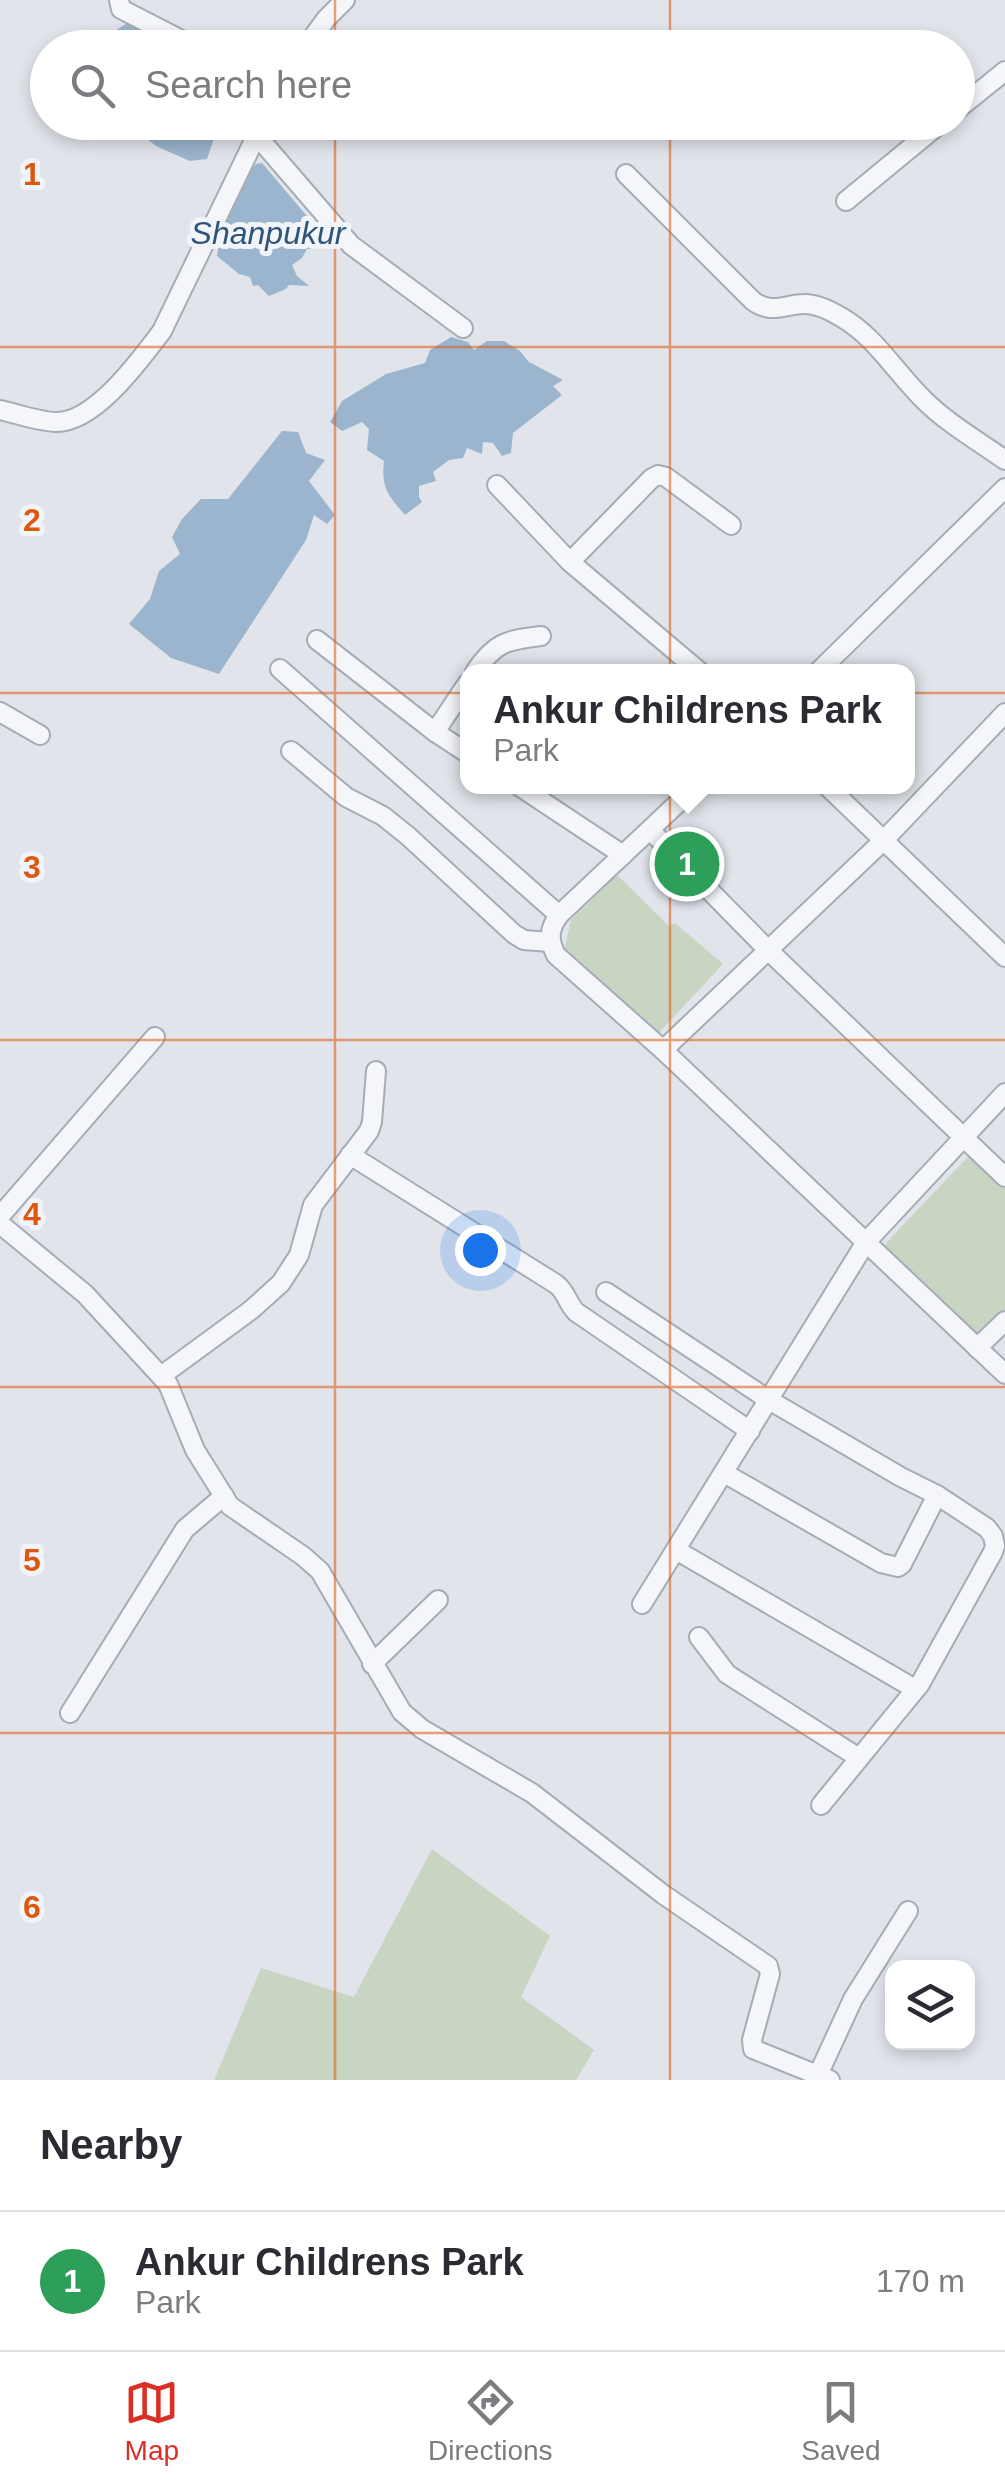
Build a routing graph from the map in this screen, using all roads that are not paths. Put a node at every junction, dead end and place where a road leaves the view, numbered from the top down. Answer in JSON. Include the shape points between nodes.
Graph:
{"nodes":[{"id":1,"x":120,"y":0,"type":"edge"},
{"id":2,"x":344,"y":0,"type":"edge"},
{"id":3,"x":162,"y":30,"type":"edge"},
{"id":4,"x":318,"y":30,"type":"edge"},
{"id":5,"x":1005,"y":71,"type":"edge"},
{"id":6,"x":975,"y":96,"type":"edge"},
{"id":7,"x":256,"y":140,"type":"edge"},
{"id":8,"x":269,"y":140,"type":"edge"},
{"id":9,"x":920,"y":140,"type":"edge"},
{"id":10,"x":626,"y":174,"type":"dead end"},
{"id":11,"x":846,"y":201,"type":"dead end"},
{"id":12,"x":463,"y":328,"type":"dead end"},
{"id":13,"x":0,"y":410,"type":"edge"},
{"id":14,"x":1005,"y":460,"type":"edge"},
{"id":15,"x":497,"y":485,"type":"dead end"},
{"id":16,"x":1005,"y":488,"type":"edge"},
{"id":17,"x":730,"y":525,"type":"dead end"},
{"id":18,"x":570,"y":562,"type":"junction"},
{"id":19,"x":541,"y":636,"type":"dead end"},
{"id":20,"x":317,"y":640,"type":"dead end"},
{"id":21,"x":480,"y":664,"type":"edge"},
{"id":22,"x":691,"y":664,"type":"edge"},
{"id":23,"x":826,"y":664,"type":"edge"},
{"id":24,"x":280,"y":669,"type":"dead end"},
{"id":25,"x":460,"y":694,"type":"edge"},
{"id":26,"x":0,"y":712,"type":"edge"},
{"id":27,"x":1001,"y":724,"type":"edge"},
{"id":28,"x":435,"y":732,"type":"junction"},
{"id":29,"x":40,"y":735,"type":"dead end"},
{"id":30,"x":460,"y":748,"type":"edge"},
{"id":31,"x":291,"y":751,"type":"dead end"},
{"id":32,"x":531,"y":794,"type":"edge"},
{"id":33,"x":688,"y":794,"type":"edge"},
{"id":34,"x":834,"y":794,"type":"edge"},
{"id":35,"x":650,"y":830,"type":"junction"},
{"id":36,"x":883,"y":842,"type":"junction"},
{"id":37,"x":623,"y":854,"type":"junction"},
{"id":38,"x":558,"y":914,"type":"junction"},
{"id":39,"x":550,"y":942,"type":"junction"},
{"id":40,"x":768,"y":950,"type":"junction"},
{"id":41,"x":1005,"y":957,"type":"edge"},
{"id":42,"x":155,"y":1038,"type":"dead end"},
{"id":43,"x":663,"y":1050,"type":"junction"},
{"id":44,"x":376,"y":1071,"type":"dead end"},
{"id":45,"x":1005,"y":1093,"type":"edge"},
{"id":46,"x":964,"y":1137,"type":"junction"},
{"id":47,"x":350,"y":1155,"type":"junction"},
{"id":48,"x":1005,"y":1177,"type":"edge"},
{"id":49,"x":0,"y":1216,"type":"edge"},
{"id":50,"x":0,"y":1224,"type":"edge"},
{"id":51,"x":866,"y":1242,"type":"junction"},
{"id":52,"x":606,"y":1292,"type":"dead end"},
{"id":53,"x":1005,"y":1320,"type":"edge"},
{"id":54,"x":977,"y":1348,"type":"junction"},
{"id":55,"x":1005,"y":1374,"type":"edge"},
{"id":56,"x":160,"y":1376,"type":"junction"},
{"id":57,"x":769,"y":1400,"type":"junction"},
{"id":58,"x":750,"y":1431,"type":"junction"},
{"id":59,"x":724,"y":1472,"type":"junction"},
{"id":60,"x":937,"y":1495,"type":"junction"},
{"id":61,"x":224,"y":1496,"type":"junction"},
{"id":62,"x":676,"y":1550,"type":"junction"},
{"id":63,"x":438,"y":1600,"type":"dead end"},
{"id":64,"x":642,"y":1604,"type":"dead end"},
{"id":65,"x":698,"y":1637,"type":"dead end"},
{"id":66,"x":372,"y":1664,"type":"junction"},
{"id":67,"x":915,"y":1689,"type":"junction"},
{"id":68,"x":70,"y":1713,"type":"dead end"},
{"id":69,"x":858,"y":1758,"type":"junction"},
{"id":70,"x":821,"y":1805,"type":"dead end"},
{"id":71,"x":908,"y":1911,"type":"dead end"},
{"id":72,"x":794,"y":2074,"type":"edge"},
{"id":73,"x":824,"y":2078,"type":"edge"}],
"edges":[{"from":1,"to":3,"type":"street","via":[[122,9]]},
{"from":2,"to":4,"type":"street"},
{"from":5,"to":6,"type":"street"},
{"from":7,"to":13,"type":"street","via":[[162,331],[139,361],[91,410],[72,420]]},
{"from":8,"to":12,"type":"street","via":[[351,246]]},
{"from":9,"to":11,"type":"street"},
{"from":10,"to":14,"type":"street","via":[[753,301],[774,310],[806,304],[843,318],[922,399]]},
{"from":15,"to":18,"type":"street"},
{"from":16,"to":23,"type":"street"},
{"from":17,"to":18,"type":"street","via":[[658,475]]},
{"from":18,"to":22,"type":"street"},
{"from":19,"to":21,"type":"street","via":[[500,644]]},
{"from":20,"to":28,"type":"street"},
{"from":24,"to":38,"type":"street"},
{"from":25,"to":28,"type":"street"},
{"from":26,"to":29,"type":"street"},
{"from":27,"to":36,"type":"street"},
{"from":28,"to":30,"type":"street"},
{"from":31,"to":39,"type":"street","via":[[346,798],[408,836],[514,934]]},
{"from":32,"to":37,"type":"street"},
{"from":33,"to":35,"type":"street"},
{"from":34,"to":36,"type":"street"},
{"from":35,"to":37,"type":"street"},
{"from":35,"to":40,"type":"street"},
{"from":36,"to":40,"type":"street"},
{"from":36,"to":41,"type":"street"},
{"from":37,"to":38,"type":"street"},
{"from":38,"to":39,"type":"street"},
{"from":39,"to":43,"type":"street","via":[[556,956]]},
{"from":40,"to":43,"type":"street"},
{"from":40,"to":46,"type":"street"},
{"from":42,"to":49,"type":"street"},
{"from":43,"to":51,"type":"street"},
{"from":44,"to":47,"type":"street","via":[[372,1122]]},
{"from":45,"to":46,"type":"street"},
{"from":46,"to":48,"type":"street"},
{"from":46,"to":51,"type":"street"},
{"from":47,"to":56,"type":"street","via":[[313,1204],[298,1255],[281,1283]]},
{"from":47,"to":58,"type":"street","via":[[562,1288],[576,1312]]},
{"from":50,"to":56,"type":"street","via":[[85,1294]]},
{"from":51,"to":54,"type":"street"},
{"from":51,"to":57,"type":"street"},
{"from":52,"to":57,"type":"street"},
{"from":53,"to":54,"type":"street"},
{"from":54,"to":55,"type":"street"},
{"from":56,"to":61,"type":"street"},
{"from":57,"to":58,"type":"street"},
{"from":57,"to":60,"type":"street"},
{"from":58,"to":59,"type":"street"},
{"from":59,"to":60,"type":"street","via":[[898,1568]]},
{"from":59,"to":62,"type":"street"},
{"from":60,"to":67,"type":"street","via":[[987,1528],[995,1546]]},
{"from":61,"to":66,"type":"street","via":[[320,1571]]},
{"from":61,"to":68,"type":"street","via":[[185,1529]]},
{"from":62,"to":64,"type":"street"},
{"from":62,"to":67,"type":"street"},
{"from":63,"to":66,"type":"street"},
{"from":65,"to":69,"type":"street","via":[[727,1674]]},
{"from":66,"to":72,"type":"street","via":[[412,1722],[532,1793],[768,1966],[751,2044]]},
{"from":67,"to":69,"type":"street"},
{"from":69,"to":70,"type":"street"},
{"from":71,"to":73,"type":"street","via":[[853,1999]]},
{"from":72,"to":73,"type":"street"}]}
